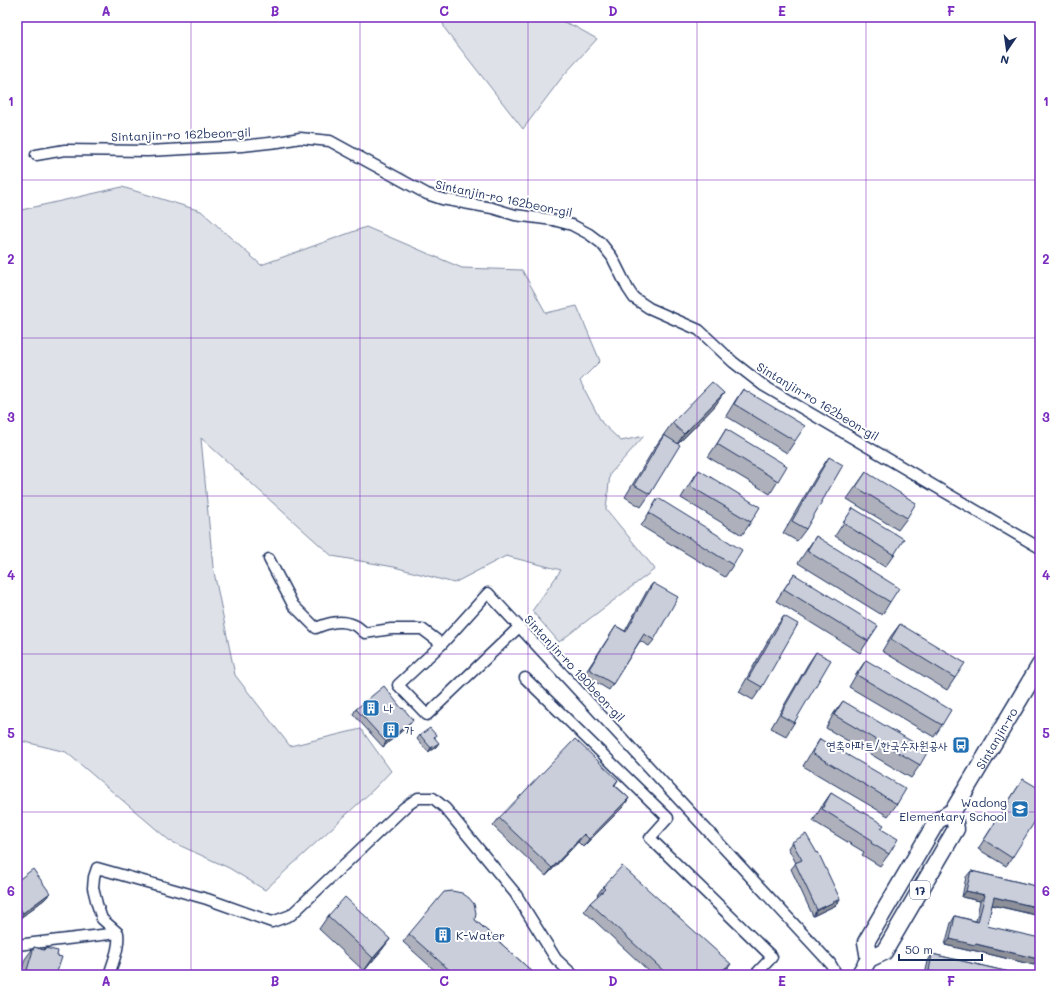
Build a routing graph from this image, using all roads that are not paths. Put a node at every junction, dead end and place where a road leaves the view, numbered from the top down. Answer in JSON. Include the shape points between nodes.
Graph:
{"nodes":[{"id":1,"x":36,"y":155,"type":"dead end"},
{"id":2,"x":1040,"y":548,"type":"edge"},
{"id":3,"x":269,"y":559,"type":"dead end"},
{"id":4,"x":519,"y":627,"type":"junction"},
{"id":5,"x":442,"y":644,"type":"junction"},
{"id":6,"x":1040,"y":665,"type":"edge"},
{"id":7,"x":525,"y":678,"type":"dead end"},
{"id":8,"x":118,"y":933,"type":"junction"},
{"id":9,"x":17,"y":945,"type":"edge"},
{"id":10,"x":109,"y":975,"type":"edge"},
{"id":11,"x":573,"y":975,"type":"edge"},
{"id":12,"x":755,"y":975,"type":"edge"},
{"id":13,"x":837,"y":975,"type":"edge"},
{"id":14,"x":860,"y":975,"type":"edge"}],
"edges":[{"from":1,"to":2,"type":"street","name":"Sintanjin-ro 162beon-gil","via":[[65,150],[148,151],[242,146],[300,138],[316,139],[330,141],[427,194],[515,215],[572,225],[601,243],[612,257],[634,298],[649,308],[699,330],[733,362],[764,386]]},
{"from":3,"to":5,"type":"street","via":[[293,605],[316,628],[338,622],[355,625],[364,633],[391,629],[422,629]]},
{"from":4,"to":5,"type":"street","name":"Sintanjin-ro 190beon-gil","via":[[488,593]]},
{"from":4,"to":5,"type":"street","via":[[427,715],[398,685]]},
{"from":4,"to":13,"type":"street","name":"Sintanjin-ro 190beon-gil","via":[[825,958]]},
{"from":6,"to":14,"type":"main road","name":"Sintanjin-ro","number":"17","via":[[953,811],[937,821],[866,942],[869,959]]},
{"from":7,"to":12,"type":"street","via":[[668,818],[650,838],[772,957]]},
{"from":8,"to":9,"type":"street"},
{"from":8,"to":10,"type":"street","via":[[118,946]]},
{"from":8,"to":11,"type":"street","via":[[102,919],[97,904],[93,888],[97,868],[207,898],[272,922],[291,915],[405,807],[418,798],[434,798],[515,893],[556,959]]}]}
